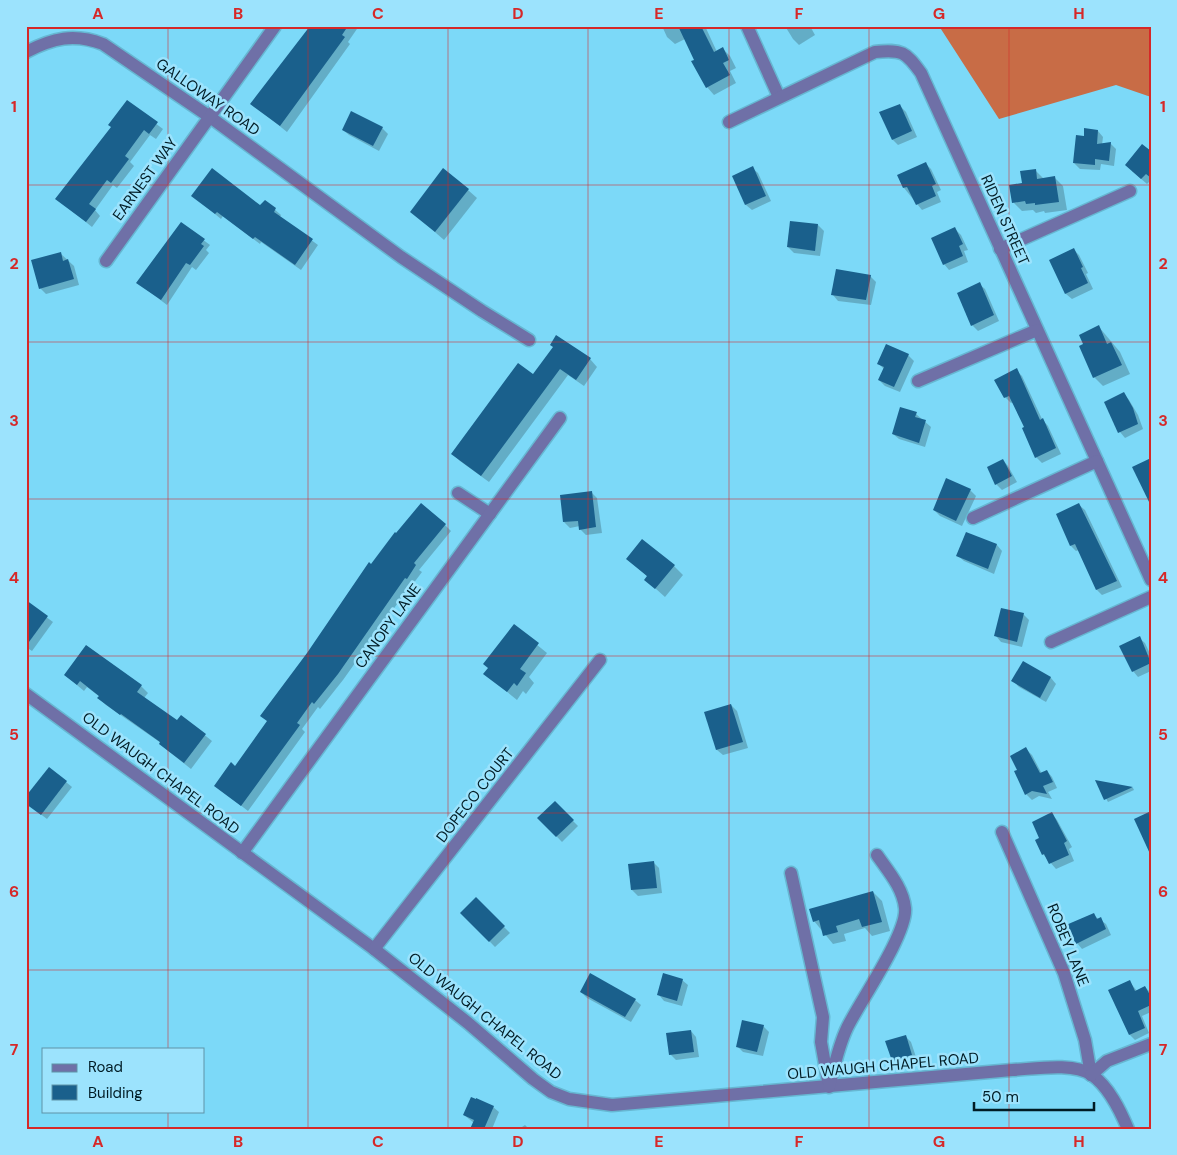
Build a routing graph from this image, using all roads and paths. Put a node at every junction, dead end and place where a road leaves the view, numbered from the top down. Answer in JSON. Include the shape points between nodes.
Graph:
{"nodes":[{"id":1,"x":275,"y":26,"type":"edge"},
{"id":2,"x":747,"y":26,"type":"edge"},
{"id":3,"x":26,"y":52,"type":"edge"},
{"id":4,"x":779,"y":97,"type":"junction"},
{"id":5,"x":210,"y":117,"type":"junction"},
{"id":6,"x":729,"y":122,"type":"dead end"},
{"id":7,"x":1130,"y":191,"type":"dead end"},
{"id":8,"x":1000,"y":248,"type":"junction"},
{"id":9,"x":106,"y":261,"type":"dead end"},
{"id":10,"x":1037,"y":330,"type":"junction"},
{"id":11,"x":529,"y":340,"type":"dead end"},
{"id":12,"x":918,"y":381,"type":"dead end"},
{"id":13,"x":560,"y":418,"type":"dead end"},
{"id":14,"x":1097,"y":461,"type":"junction"},
{"id":15,"x":458,"y":493,"type":"dead end"},
{"id":16,"x":490,"y":514,"type":"junction"},
{"id":17,"x":973,"y":518,"type":"dead end"},
{"id":18,"x":1151,"y":580,"type":"edge"},
{"id":19,"x":1151,"y":597,"type":"edge"},
{"id":20,"x":1051,"y":642,"type":"dead end"},
{"id":21,"x":600,"y":660,"type":"dead end"},
{"id":22,"x":26,"y":694,"type":"edge"},
{"id":23,"x":1002,"y":832,"type":"dead end"},
{"id":24,"x":242,"y":853,"type":"junction"},
{"id":25,"x":877,"y":854,"type":"dead end"},
{"id":26,"x":791,"y":872,"type":"dead end"},
{"id":27,"x":374,"y":949,"type":"junction"},
{"id":28,"x":1151,"y":1044,"type":"edge"},
{"id":29,"x":1091,"y":1075,"type":"junction"},
{"id":30,"x":829,"y":1087,"type":"junction"},
{"id":31,"x":1128,"y":1129,"type":"edge"}],
"edges":[{"from":1,"to":5,"type":"street","name":"EARNEST WAY"},
{"from":2,"to":4,"type":"street"},
{"from":3,"to":5,"type":"street","name":"GALLOWAY ROAD","via":[[56,40],[88,38],[103,44]]},
{"from":4,"to":6,"type":"street","name":"RIDEN STREET"},
{"from":4,"to":8,"type":"street","name":"RIDEN STREET","via":[[875,52],[894,50],[910,57],[921,74]]},
{"from":5,"to":9,"type":"street","name":"EARNEST WAY"},
{"from":5,"to":11,"type":"street","name":"GALLOWAY ROAD","via":[[359,226]]},
{"from":7,"to":8,"type":"street"},
{"from":8,"to":10,"type":"street","name":"RIDEN STREET"},
{"from":10,"to":12,"type":"street"},
{"from":10,"to":14,"type":"street","name":"RIDEN STREET"},
{"from":13,"to":16,"type":"street","name":"CANOPY LANE"},
{"from":14,"to":17,"type":"street"},
{"from":14,"to":18,"type":"street","name":"RIDEN STREET"},
{"from":15,"to":16,"type":"street"},
{"from":16,"to":24,"type":"street","name":"CANOPY LANE"},
{"from":19,"to":20,"type":"street"},
{"from":21,"to":27,"type":"street","name":"DOPECO COURT"},
{"from":22,"to":24,"type":"street","name":"OLD WAUGH CHAPEL ROAD"},
{"from":23,"to":29,"type":"street","name":"ROBEY LANE","via":[[1064,973],[1085,1040]]},
{"from":24,"to":27,"type":"street","name":"OLD WAUGH CHAPEL ROAD"},
{"from":25,"to":30,"type":"street","via":[[898,885],[906,910],[899,934],[846,1029]]},
{"from":26,"to":30,"type":"street","via":[[823,1017],[821,1042]]},
{"from":27,"to":30,"type":"street","name":"OLD WAUGH CHAPEL ROAD","via":[[468,1022],[533,1079],[551,1092],[569,1099],[612,1105]]},
{"from":28,"to":29,"type":"street","via":[[1107,1061]]},
{"from":29,"to":30,"type":"street","name":"OLD WAUGH CHAPEL ROAD","via":[[1064,1068],[1012,1070]]},
{"from":29,"to":31,"type":"street","via":[[1112,1099]]}]}
